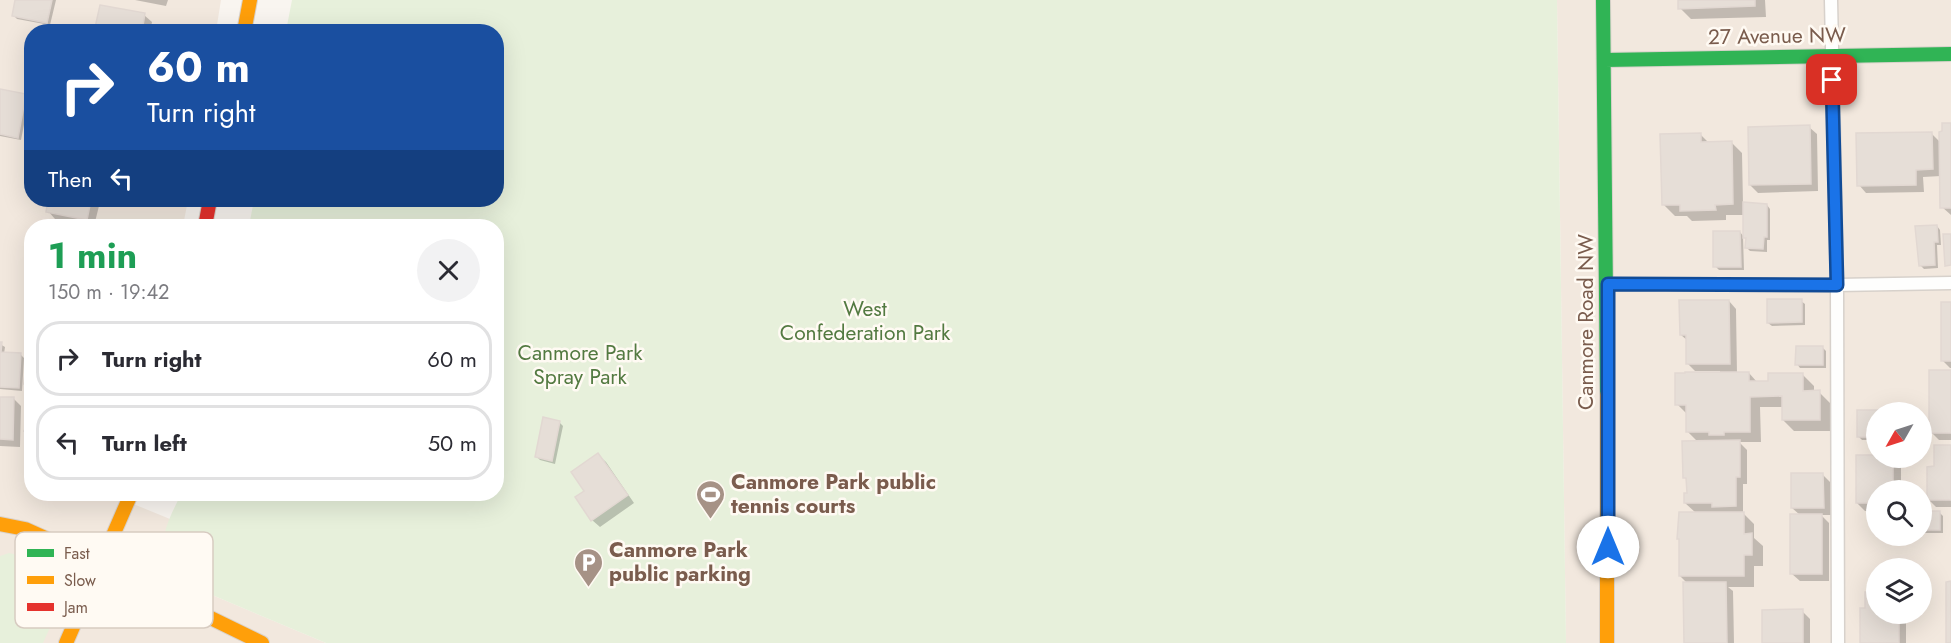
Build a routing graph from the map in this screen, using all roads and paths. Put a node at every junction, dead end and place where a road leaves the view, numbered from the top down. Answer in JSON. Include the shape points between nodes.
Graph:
{"nodes":[{"id":1,"x":250,"y":0,"type":"edge"},
{"id":2,"x":1604,"y":0,"type":"edge"},
{"id":3,"x":1831,"y":0,"type":"edge"},
{"id":4,"x":246,"y":24,"type":"edge"},
{"id":5,"x":1951,"y":54,"type":"edge"},
{"id":6,"x":1832,"y":56,"type":"junction"},
{"id":7,"x":1605,"y":60,"type":"junction"},
{"id":8,"x":1951,"y":283,"type":"edge"},
{"id":9,"x":1608,"y":284,"type":"junction"},
{"id":10,"x":1837,"y":285,"type":"junction"},
{"id":11,"x":128,"y":501,"type":"edge"},
{"id":12,"x":0,"y":524,"type":"edge"},
{"id":13,"x":32,"y":532,"type":"edge"},
{"id":14,"x":115,"y":532,"type":"edge"},
{"id":15,"x":213,"y":619,"type":"edge"},
{"id":16,"x":73,"y":628,"type":"edge"},
{"id":17,"x":66,"y":643,"type":"edge"},
{"id":18,"x":262,"y":643,"type":"edge"},
{"id":19,"x":1608,"y":643,"type":"edge"},
{"id":20,"x":1838,"y":643,"type":"edge"}],
"edges":[{"from":1,"to":4,"type":"street"},
{"from":2,"to":7,"type":"street","name":"Canmore Road NW"},
{"from":3,"to":6,"type":"lane"},
{"from":5,"to":6,"type":"street","name":"27 Avenue NW"},
{"from":6,"to":7,"type":"street","name":"27 Avenue NW"},
{"from":6,"to":10,"type":"lane"},
{"from":7,"to":9,"type":"street","name":"Canmore Road NW"},
{"from":8,"to":10,"type":"lane"},
{"from":9,"to":10,"type":"lane"},
{"from":9,"to":19,"type":"street","name":"Canmore Road NW"},
{"from":10,"to":20,"type":"lane"},
{"from":11,"to":14,"type":"street"},
{"from":12,"to":13,"type":"street"},
{"from":15,"to":18,"type":"street"},
{"from":16,"to":17,"type":"street"}]}
